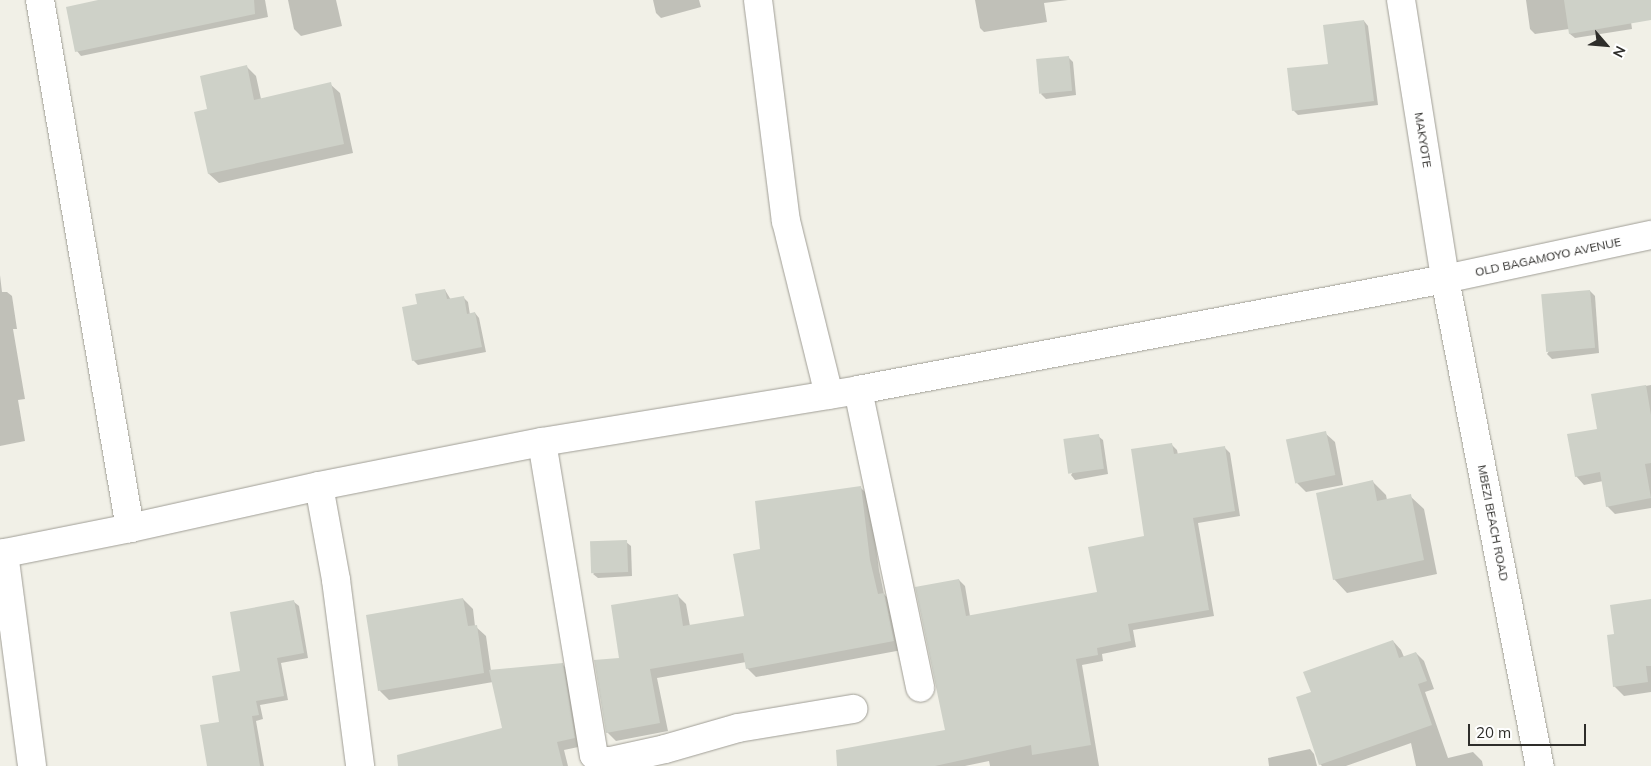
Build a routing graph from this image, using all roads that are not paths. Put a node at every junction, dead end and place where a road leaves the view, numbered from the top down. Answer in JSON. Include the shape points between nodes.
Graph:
{"nodes":[{"id":1,"x":40,"y":0,"type":"edge"},
{"id":2,"x":758,"y":0,"type":"edge"},
{"id":3,"x":1401,"y":0,"type":"edge"},
{"id":4,"x":1651,"y":235,"type":"edge"},
{"id":5,"x":1446,"y":279,"type":"junction"},
{"id":6,"x":858,"y":390,"type":"junction"},
{"id":7,"x":829,"y":395,"type":"junction"},
{"id":8,"x":542,"y":442,"type":"junction"},
{"id":9,"x":319,"y":486,"type":"junction"},
{"id":10,"x":130,"y":528,"type":"junction"},
{"id":11,"x":2,"y":554,"type":"edge"},
{"id":12,"x":920,"y":688,"type":"dead end"},
{"id":13,"x":853,"y":709,"type":"dead end"},
{"id":14,"x":666,"y":757,"type":"edge"},
{"id":15,"x":32,"y":766,"type":"edge"},
{"id":16,"x":360,"y":766,"type":"edge"},
{"id":17,"x":1540,"y":766,"type":"edge"}],
"edges":[{"from":1,"to":10,"type":"street"},
{"from":2,"to":7,"type":"street","via":[[786,221]]},
{"from":3,"to":5,"type":"street","name":"MAKYOTE"},
{"from":4,"to":5,"type":"street","name":"OLD BAGAMOYO AVENUE"},
{"from":5,"to":6,"type":"street","name":"OLD BAGAMOYO AVENUE"},
{"from":5,"to":17,"type":"street","name":"MBEZI BEACH ROAD"},
{"from":6,"to":7,"type":"street","name":"OLD BAGAMOYO AVENUE"},
{"from":6,"to":12,"type":"street"},
{"from":7,"to":8,"type":"street","name":"OLD BAGAMOYO AVENUE"},
{"from":8,"to":9,"type":"street","name":"OLD BAGAMOYO AVENUE"},
{"from":8,"to":14,"type":"street","via":[[594,755],[601,761]]},
{"from":9,"to":10,"type":"street","name":"OLD BAGAMOYO AVENUE"},
{"from":9,"to":16,"type":"street","via":[[336,580]]},
{"from":10,"to":11,"type":"street","name":"OLD BAGAMOYO AVENUE"},
{"from":11,"to":15,"type":"street"},
{"from":13,"to":14,"type":"street","via":[[738,728]]}]}
